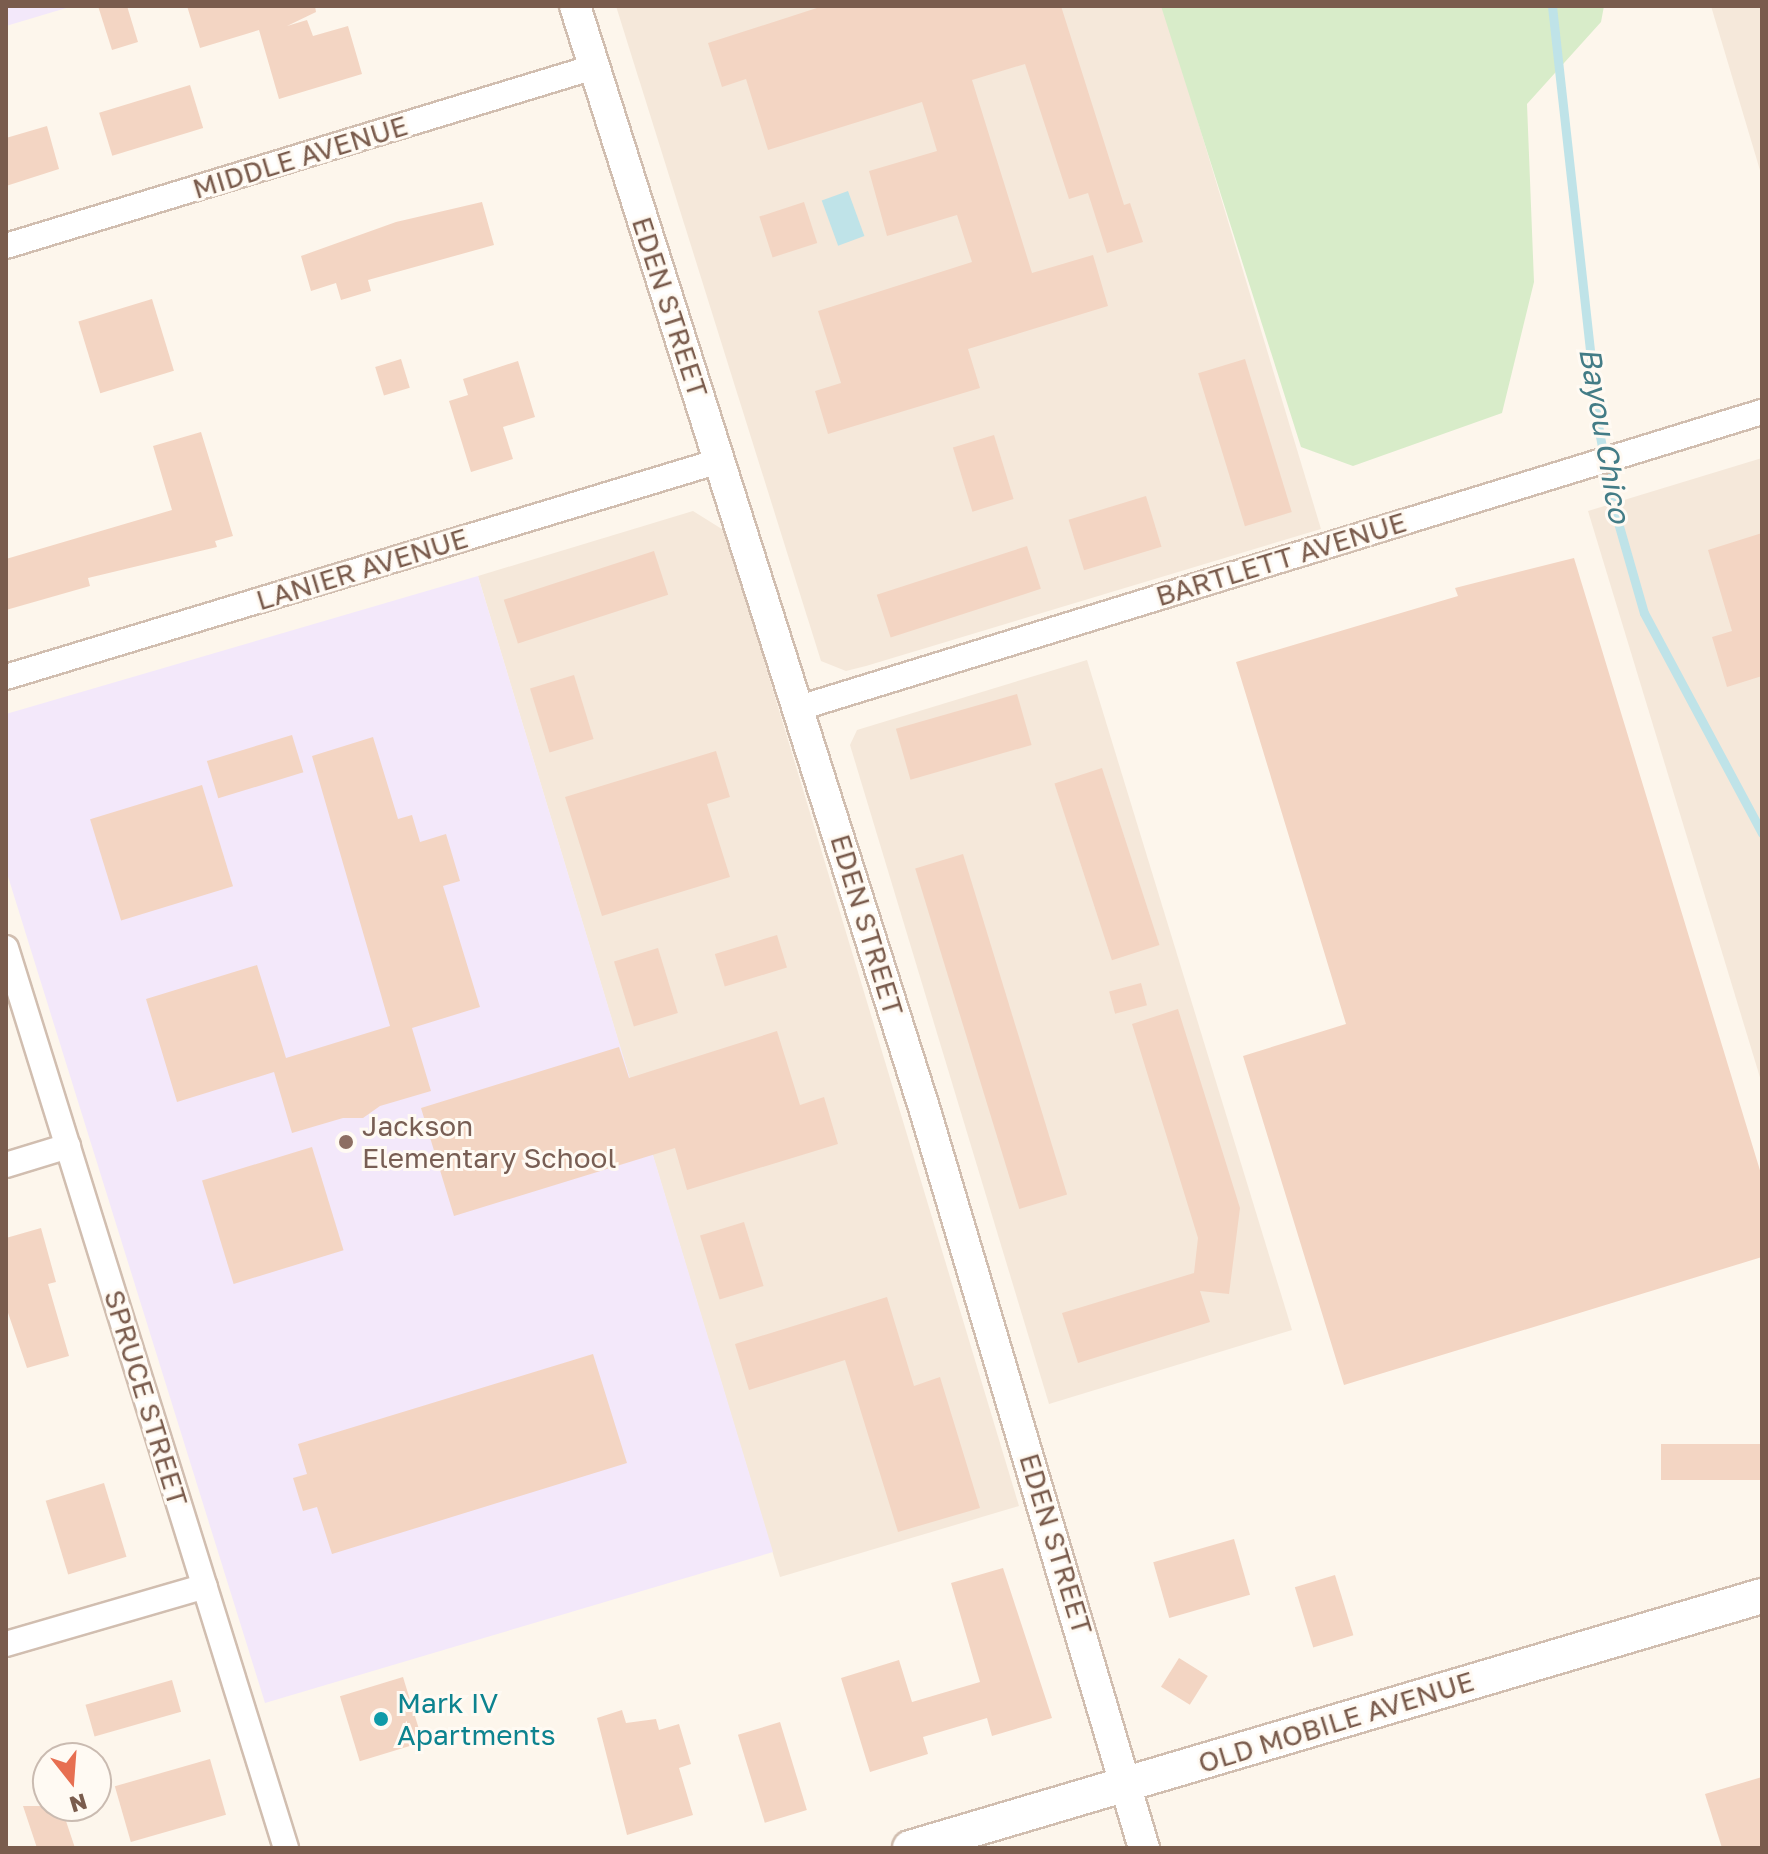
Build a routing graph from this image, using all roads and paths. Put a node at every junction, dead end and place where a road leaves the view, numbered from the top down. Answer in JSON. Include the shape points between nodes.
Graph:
{"nodes":[{"id":1,"x":575,"y":6,"type":"edge"},
{"id":2,"x":594,"y":67,"type":"junction"},
{"id":3,"x":6,"y":246,"type":"edge"},
{"id":4,"x":1762,"y":412,"type":"edge"},
{"id":5,"x":719,"y":461,"type":"junction"},
{"id":6,"x":6,"y":677,"type":"edge"},
{"id":7,"x":799,"y":708,"type":"junction"},
{"id":8,"x":6,"y":948,"type":"edge"},
{"id":9,"x":68,"y":1146,"type":"junction"},
{"id":10,"x":6,"y":1165,"type":"edge"},
{"id":11,"x":205,"y":1586,"type":"junction"},
{"id":12,"x":1762,"y":1596,"type":"edge"},
{"id":13,"x":6,"y":1644,"type":"edge"},
{"id":14,"x":1127,"y":1784,"type":"junction"},
{"id":15,"x":286,"y":1848,"type":"edge"},
{"id":16,"x":910,"y":1848,"type":"edge"},
{"id":17,"x":1144,"y":1848,"type":"edge"}],
"edges":[{"from":1,"to":2,"type":"street","name":"EDEN STREET"},
{"from":2,"to":3,"type":"street","name":"MIDDLE AVENUE"},
{"from":2,"to":5,"type":"street","name":"EDEN STREET"},
{"from":4,"to":7,"type":"street","name":"BARTLETT AVENUE"},
{"from":5,"to":6,"type":"street","name":"LANIER AVENUE"},
{"from":5,"to":7,"type":"street","name":"EDEN STREET"},
{"from":7,"to":14,"type":"street","name":"EDEN STREET"},
{"from":8,"to":9,"type":"street","name":"SPRUCE STREET"},
{"from":9,"to":10,"type":"street"},
{"from":9,"to":11,"type":"street","name":"SPRUCE STREET"},
{"from":11,"to":13,"type":"street"},
{"from":11,"to":15,"type":"street","name":"SPRUCE STREET"},
{"from":12,"to":14,"type":"main road","name":"OLD MOBILE AVENUE"},
{"from":14,"to":16,"type":"main road","name":"OLD MOBILE AVENUE"},
{"from":14,"to":17,"type":"street","name":"EDEN STREET"}]}
